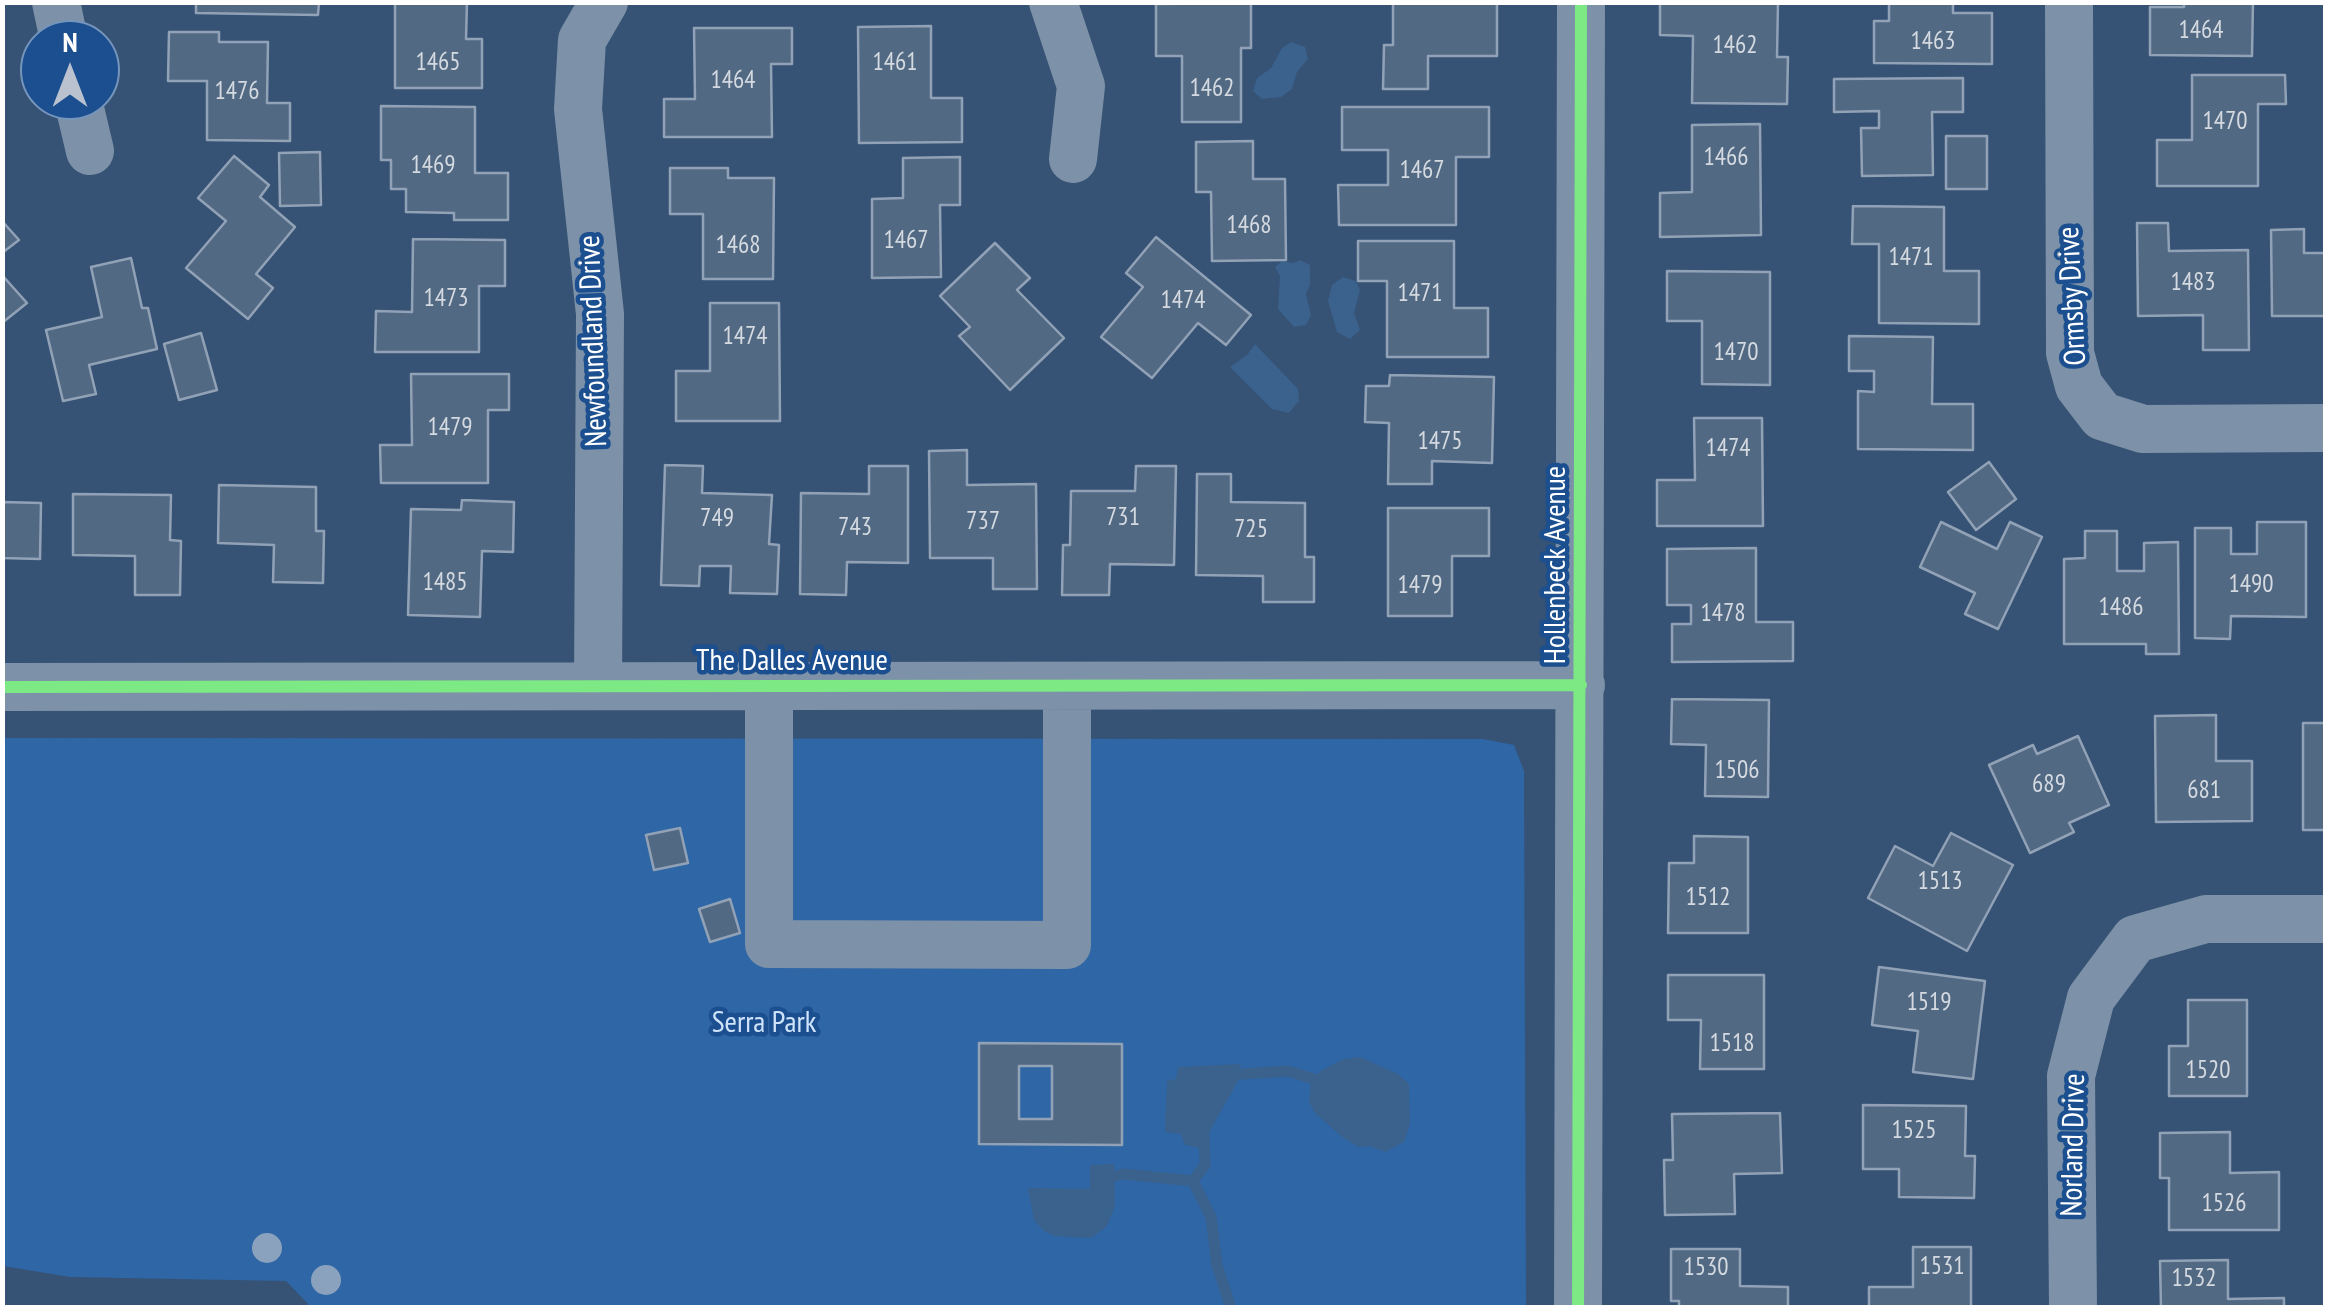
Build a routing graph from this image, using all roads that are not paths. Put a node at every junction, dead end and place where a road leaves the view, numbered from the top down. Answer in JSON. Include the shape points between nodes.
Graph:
{"nodes":[{"id":1,"x":604,"y":2,"type":"edge"},
{"id":2,"x":1053,"y":2,"type":"edge"},
{"id":3,"x":1581,"y":2,"type":"edge"},
{"id":4,"x":2070,"y":2,"type":"edge"},
{"id":5,"x":83,"y":120,"type":"edge"},
{"id":6,"x":90,"y":150,"type":"dead end"},
{"id":7,"x":1073,"y":159,"type":"dead end"},
{"id":8,"x":2326,"y":428,"type":"edge"},
{"id":9,"x":1581,"y":685,"type":"junction"},
{"id":10,"x":598,"y":686,"type":"junction"},
{"id":11,"x":770,"y":686,"type":"junction"},
{"id":12,"x":1067,"y":686,"type":"junction"},
{"id":13,"x":2,"y":687,"type":"edge"},
{"id":14,"x":2326,"y":919,"type":"edge"},
{"id":15,"x":1578,"y":1308,"type":"edge"},
{"id":16,"x":2073,"y":1308,"type":"edge"}],
"edges":[{"from":1,"to":10,"type":"street","name":"Newfoundland Drive","via":[[582,40],[578,108],[600,314]]},
{"from":2,"to":7,"type":"street","via":[[1082,86]]},
{"from":3,"to":9,"type":"street","name":"Hollenbeck Avenue"},
{"from":4,"to":8,"type":"street","name":"Ormsby Drive","via":[[2070,353],[2079,386],[2102,416],[2143,429]]},
{"from":5,"to":6,"type":"street"},
{"from":9,"to":12,"type":"street","name":"The Dalles Avenue"},
{"from":9,"to":15,"type":"street","name":"Hollenbeck Avenue"},
{"from":10,"to":11,"type":"street","name":"The Dalles Avenue"},
{"from":10,"to":13,"type":"street","name":"The Dalles Avenue"},
{"from":11,"to":12,"type":"street","name":"The Dalles Avenue"},
{"from":11,"to":12,"type":"street","via":[[769,944],[1067,945]]},
{"from":14,"to":16,"type":"street","name":"Norland Drive","via":[[2206,919],[2135,939],[2091,998],[2071,1076]]}]}
